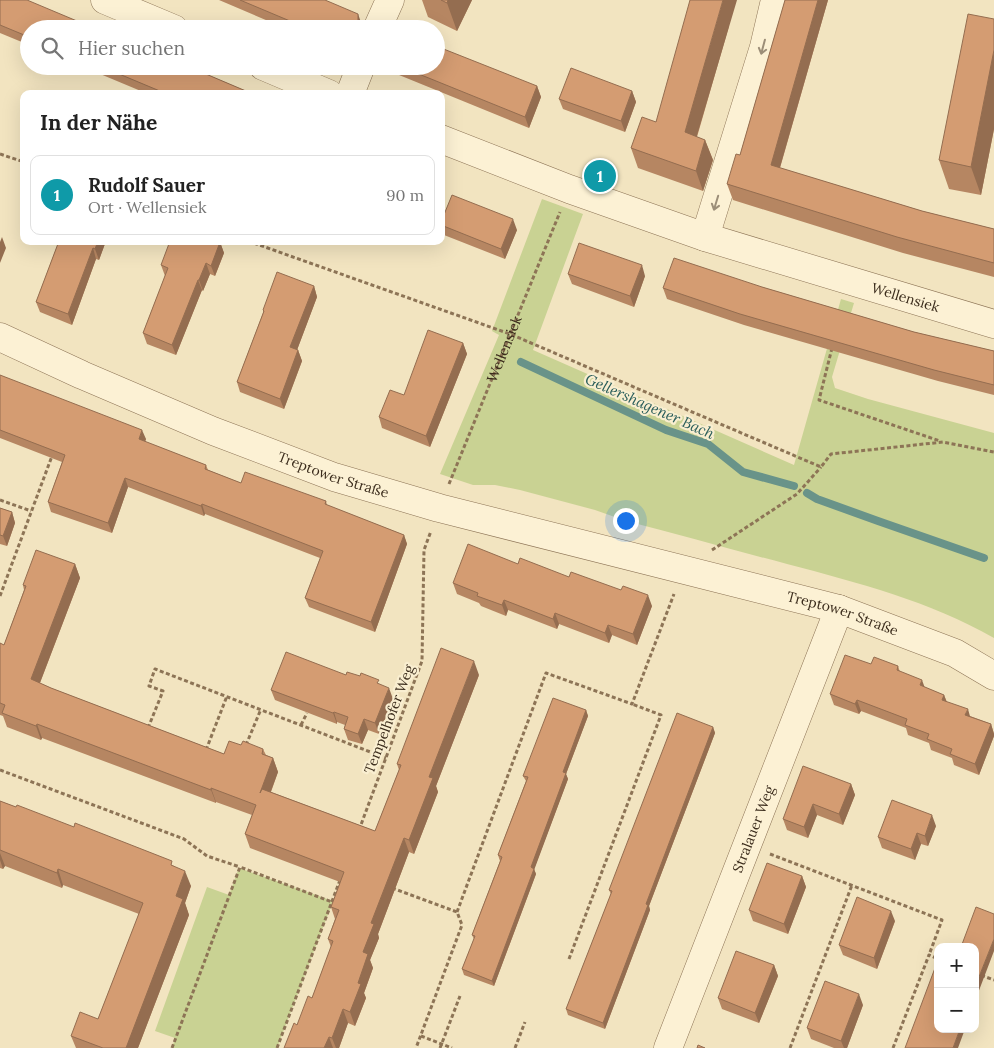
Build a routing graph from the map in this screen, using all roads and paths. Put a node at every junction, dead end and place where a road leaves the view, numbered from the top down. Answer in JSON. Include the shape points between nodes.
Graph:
{"nodes":[{"id":1,"x":105,"y":0,"type":"edge"},
{"id":2,"x":390,"y":0,"type":"edge"},
{"id":3,"x":775,"y":0,"type":"edge"},
{"id":4,"x":153,"y":20,"type":"edge"},
{"id":5,"x":381,"y":20,"type":"edge"},
{"id":6,"x":284,"y":75,"type":"edge"},
{"id":7,"x":358,"y":75,"type":"edge"},
{"id":8,"x":319,"y":90,"type":"edge"},
{"id":9,"x":352,"y":90,"type":"edge"},
{"id":10,"x":445,"y":141,"type":"edge"},
{"id":11,"x":0,"y":154,"type":"edge"},
{"id":12,"x":20,"y":161,"type":"edge"},
{"id":13,"x":569,"y":189,"type":"junction"},
{"id":14,"x":705,"y":238,"type":"junction"},
{"id":15,"x":259,"y":245,"type":"edge"},
{"id":16,"x":993,"y":320,"type":"edge"},
{"id":17,"x":510,"y":334,"type":"junction"},
{"id":18,"x":0,"y":337,"type":"edge"},
{"id":19,"x":833,"y":345,"type":"edge"},
{"id":20,"x":943,"y":442,"type":"junction"},
{"id":21,"x":55,"y":448,"type":"edge"},
{"id":22,"x":994,"y":452,"type":"edge"},
{"id":23,"x":821,"y":467,"type":"junction"},
{"id":24,"x":0,"y":500,"type":"edge"},
{"id":25,"x":439,"y":508,"type":"junction"},
{"id":26,"x":31,"y":512,"type":"junction"},
{"id":27,"x":683,"y":569,"type":"junction"},
{"id":28,"x":0,"y":596,"type":"edge"},
{"id":29,"x":839,"y":609,"type":"junction"},
{"id":30,"x":994,"y":676,"type":"edge"},
{"id":31,"x":227,"y":696,"type":"junction"},
{"id":32,"x":632,"y":704,"type":"junction"},
{"id":33,"x":261,"y":709,"type":"junction"},
{"id":34,"x":306,"y":712,"type":"edge"},
{"id":35,"x":301,"y":725,"type":"junction"},
{"id":36,"x":145,"y":736,"type":"edge"},
{"id":37,"x":354,"y":737,"type":"edge"},
{"id":38,"x":351,"y":744,"type":"junction"},
{"id":39,"x":244,"y":749,"type":"edge"},
{"id":40,"x":204,"y":758,"type":"edge"},
{"id":41,"x":386,"y":758,"type":"junction"},
{"id":42,"x":0,"y":770,"type":"edge"},
{"id":43,"x":358,"y":832,"type":"edge"},
{"id":44,"x":747,"y":845,"type":"junction"},
{"id":45,"x":240,"y":867,"type":"junction"},
{"id":46,"x":341,"y":878,"type":"edge"},
{"id":47,"x":852,"y":885,"type":"junction"},
{"id":48,"x":391,"y":887,"type":"edge"},
{"id":49,"x":332,"y":902,"type":"junction"},
{"id":50,"x":457,"y":912,"type":"junction"},
{"id":51,"x":929,"y":956,"type":"junction"},
{"id":52,"x":934,"y":958,"type":"edge"},
{"id":53,"x":569,"y":959,"type":"dead end"},
{"id":54,"x":979,"y":974,"type":"edge"},
{"id":55,"x":994,"y":980,"type":"edge"},
{"id":56,"x":460,"y":996,"type":"dead end"},
{"id":57,"x":525,"y":1022,"type":"dead end"},
{"id":58,"x":421,"y":1036,"type":"junction"},
{"id":59,"x":441,"y":1046,"type":"edge"},
{"id":60,"x":172,"y":1048,"type":"edge"},
{"id":61,"x":277,"y":1048,"type":"edge"},
{"id":62,"x":416,"y":1048,"type":"edge"},
{"id":63,"x":452,"y":1048,"type":"edge"},
{"id":64,"x":515,"y":1048,"type":"edge"},
{"id":65,"x":668,"y":1048,"type":"edge"},
{"id":66,"x":790,"y":1048,"type":"edge"},
{"id":67,"x":894,"y":1048,"type":"edge"}],
"edges":[{"from":1,"to":4,"type":"street"},
{"from":2,"to":5,"type":"street"},
{"from":3,"to":14,"type":"street","one_way":true,"via":[[764,47]]},
{"from":6,"to":8,"type":"street"},
{"from":7,"to":9,"type":"street"},
{"from":10,"to":13,"type":"street","name":"Wellensiek"},
{"from":11,"to":12,"type":"path"},
{"from":13,"to":14,"type":"street","name":"Wellensiek"},
{"from":13,"to":17,"type":"path","name":"Wellensiek"},
{"from":14,"to":16,"type":"street","name":"Wellensiek"},
{"from":15,"to":17,"type":"path"},
{"from":17,"to":23,"type":"path"},
{"from":17,"to":25,"type":"path","name":"Wellensiek"},
{"from":18,"to":25,"type":"street","name":"Treptower Straße","via":[[213,431],[334,477]]},
{"from":19,"to":20,"type":"path","via":[[819,400]]},
{"from":20,"to":22,"type":"path"},
{"from":20,"to":23,"type":"path","via":[[831,454]]},
{"from":21,"to":26,"type":"path"},
{"from":23,"to":27,"type":"path","via":[[797,494]]},
{"from":24,"to":26,"type":"path"},
{"from":25,"to":27,"type":"street","name":"Treptower Straße"},
{"from":25,"to":41,"type":"path","name":"Tempelhofer Weg","via":[[424,550],[422,661]]},
{"from":26,"to":28,"type":"path"},
{"from":27,"to":29,"type":"street","name":"Treptower Straße"},
{"from":27,"to":32,"type":"path"},
{"from":29,"to":30,"type":"street","name":"Treptower Straße","via":[[955,653]]},
{"from":29,"to":44,"type":"street","name":"Stralauer Weg"},
{"from":31,"to":33,"type":"path"},
{"from":31,"to":36,"type":"path","via":[[155,669],[149,686],[163,691]]},
{"from":31,"to":40,"type":"path"},
{"from":32,"to":50,"type":"path","via":[[546,673]]},
{"from":32,"to":53,"type":"path","via":[[661,715]]},
{"from":33,"to":35,"type":"path"},
{"from":33,"to":39,"type":"path"},
{"from":34,"to":35,"type":"path"},
{"from":35,"to":38,"type":"path"},
{"from":37,"to":38,"type":"path"},
{"from":38,"to":41,"type":"path"},
{"from":41,"to":43,"type":"path","name":"Tempelhofer Weg"},
{"from":42,"to":45,"type":"path","via":[[184,839],[207,856]]},
{"from":44,"to":47,"type":"path"},
{"from":44,"to":65,"type":"street","name":"Stralauer Weg"},
{"from":45,"to":49,"type":"path"},
{"from":45,"to":60,"type":"path"},
{"from":46,"to":49,"type":"path"},
{"from":47,"to":51,"type":"path","via":[[942,920]]},
{"from":47,"to":66,"type":"path"},
{"from":48,"to":50,"type":"path"},
{"from":49,"to":61,"type":"path"},
{"from":50,"to":58,"type":"path","via":[[462,925]]},
{"from":51,"to":52,"type":"path"},
{"from":51,"to":67,"type":"path"},
{"from":54,"to":55,"type":"path"},
{"from":56,"to":59,"type":"path"},
{"from":57,"to":64,"type":"path"},
{"from":58,"to":59,"type":"path"},
{"from":58,"to":62,"type":"path"},
{"from":59,"to":63,"type":"path"}]}
